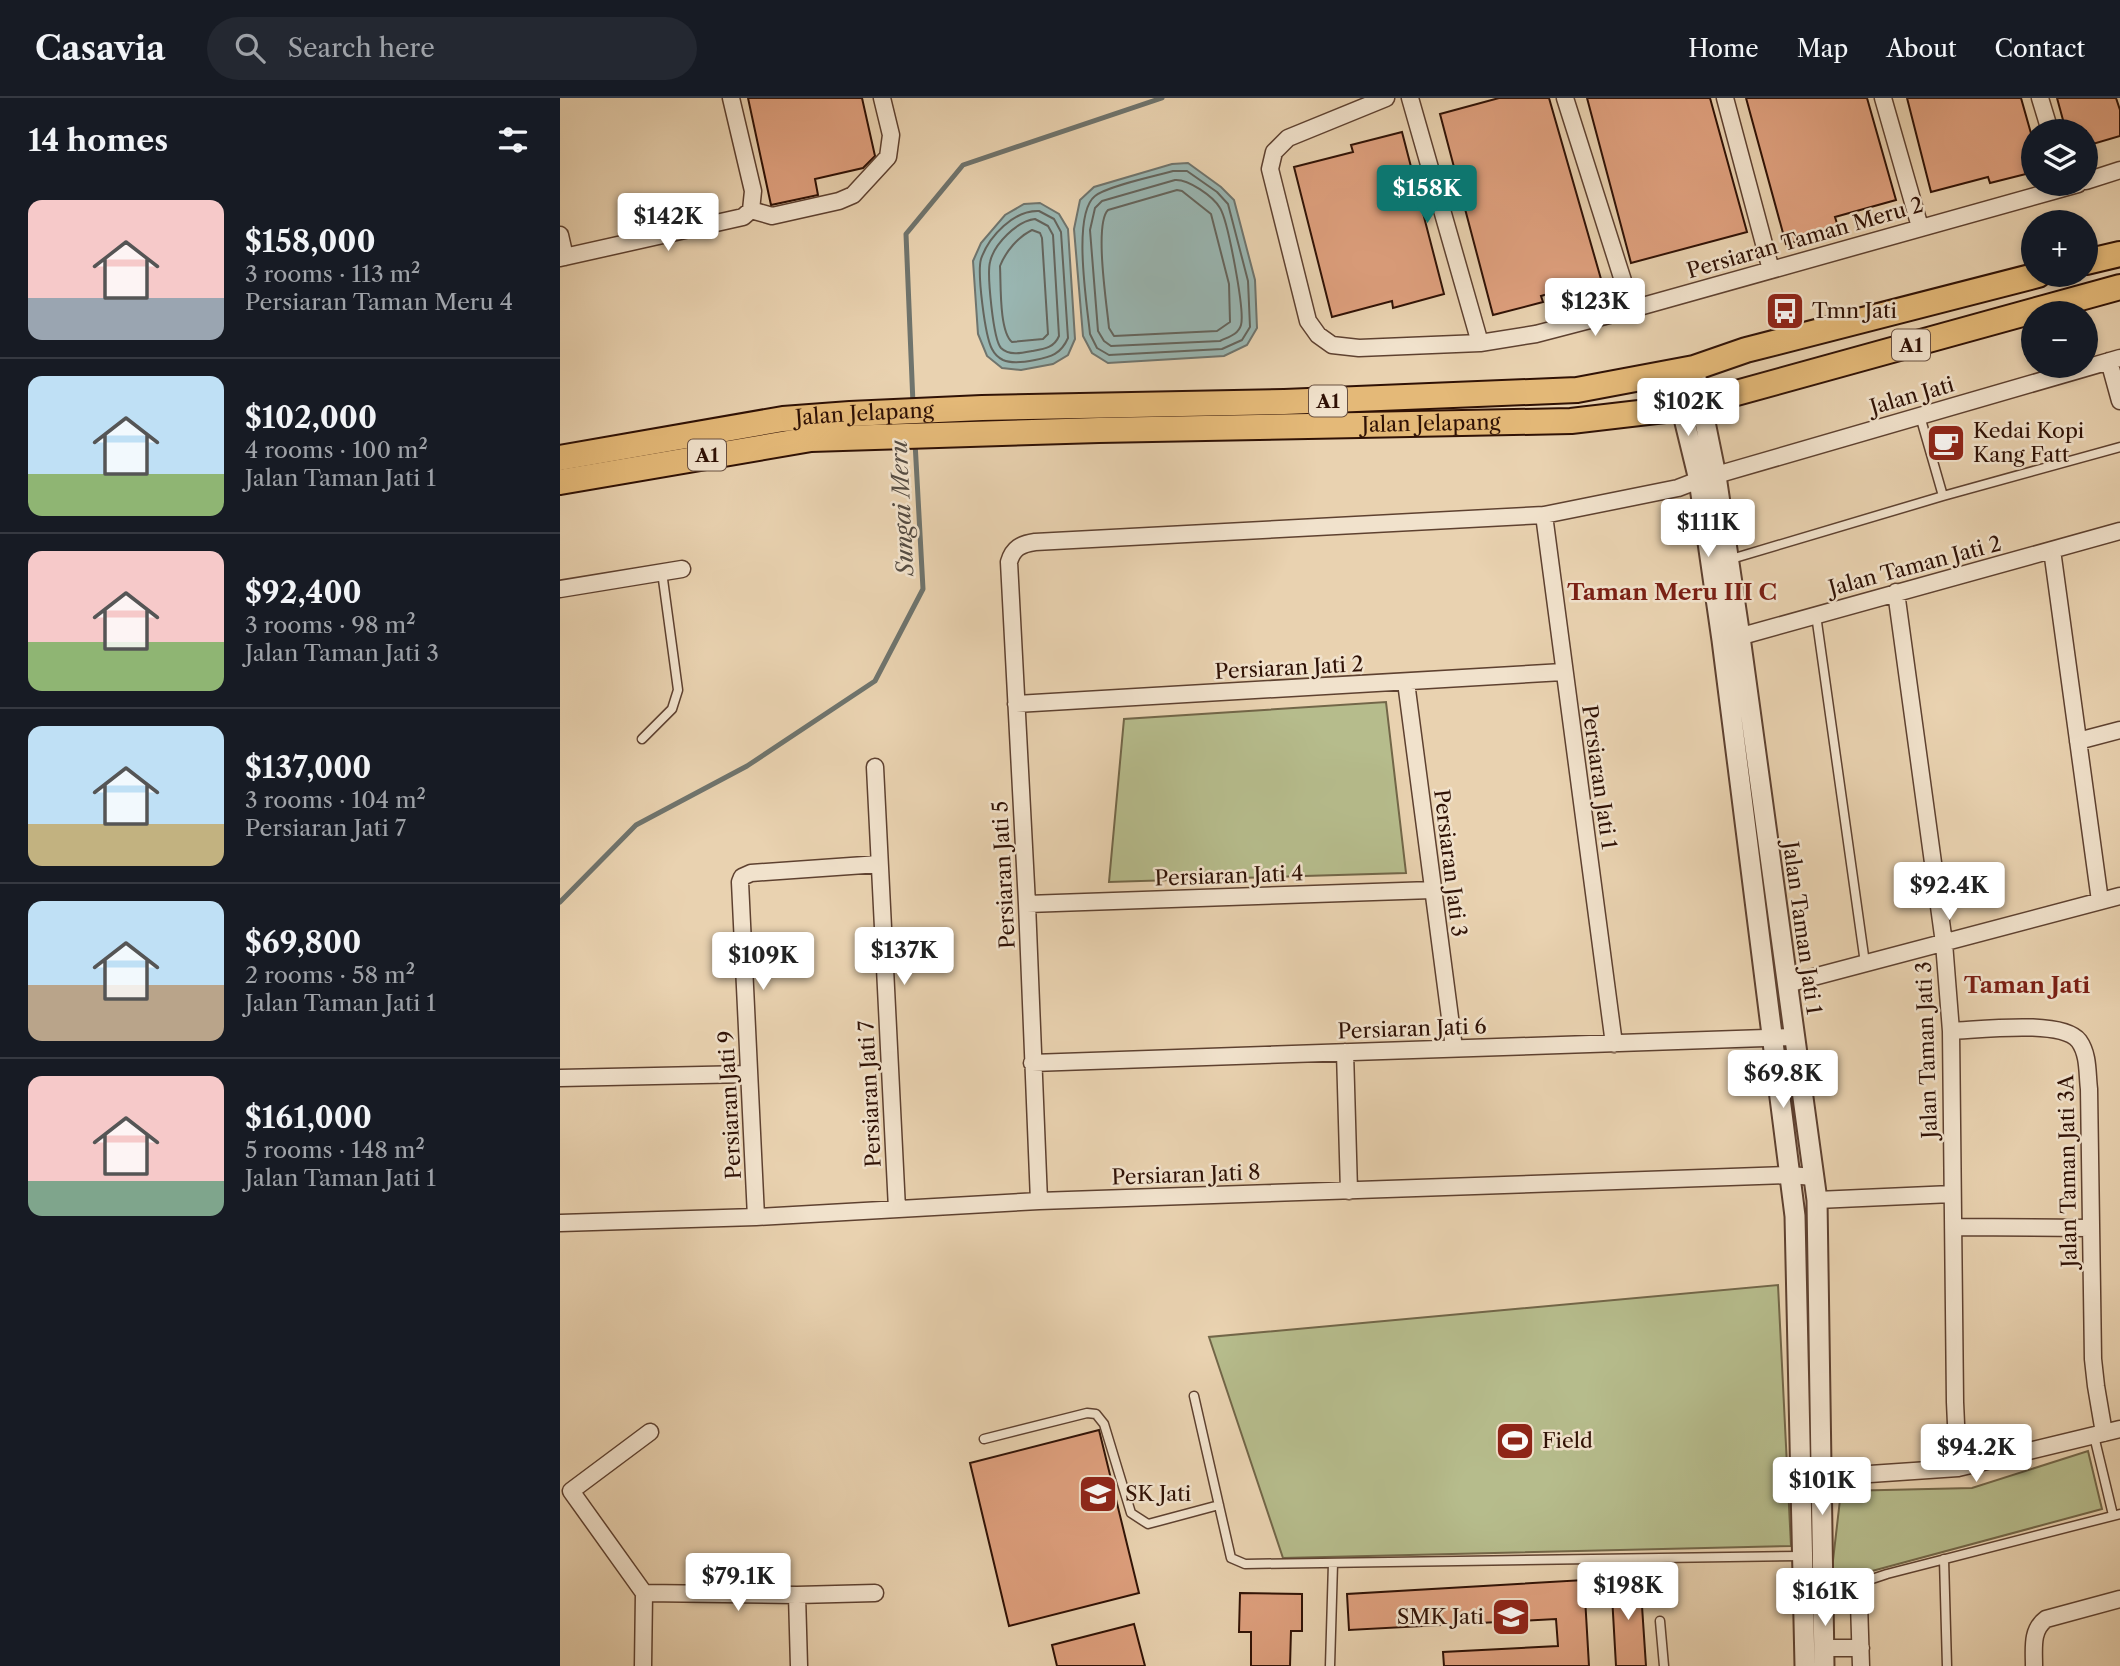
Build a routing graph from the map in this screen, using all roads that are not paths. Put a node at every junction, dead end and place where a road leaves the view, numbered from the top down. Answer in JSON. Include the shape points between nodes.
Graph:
{"nodes":[{"id":1,"x":731,"y":98,"type":"edge"},
{"id":2,"x":882,"y":98,"type":"edge"},
{"id":3,"x":1387,"y":98,"type":"edge"},
{"id":4,"x":1410,"y":98,"type":"edge"},
{"id":5,"x":1566,"y":98,"type":"edge"},
{"id":6,"x":1725,"y":98,"type":"edge"},
{"id":7,"x":1883,"y":98,"type":"edge"},
{"id":8,"x":2040,"y":98,"type":"edge"},
{"id":9,"x":2046,"y":119,"type":"edge"},
{"id":10,"x":2120,"y":170,"type":"edge"},
{"id":11,"x":2098,"y":177,"type":"edge"},
{"id":12,"x":2031,"y":196,"type":"edge"},
{"id":13,"x":751,"y":210,"type":"junction"},
{"id":14,"x":1920,"y":227,"type":"junction"},
{"id":15,"x":560,"y":235,"type":"edge"},
{"id":16,"x":2120,"y":254,"type":"edge"},
{"id":17,"x":563,"y":258,"type":"edge"},
{"id":18,"x":2098,"y":259,"type":"edge"},
{"id":19,"x":1771,"y":270,"type":"junction"},
{"id":20,"x":2021,"y":279,"type":"edge"},
{"id":21,"x":2120,"y":286,"type":"edge"},
{"id":22,"x":1632,"y":309,"type":"junction"},
{"id":23,"x":1480,"y":343,"type":"junction"},
{"id":24,"x":2115,"y":360,"type":"edge"},
{"id":25,"x":1684,"y":371,"type":"junction"},
{"id":26,"x":2120,"y":401,"type":"edge"},
{"id":27,"x":1692,"y":405,"type":"junction"},
{"id":28,"x":1920,"y":416,"type":"junction"},
{"id":29,"x":853,"y":425,"type":"junction"},
{"id":30,"x":2120,"y":447,"type":"edge"},
{"id":31,"x":560,"y":458,"type":"edge"},
{"id":32,"x":1707,"y":478,"type":"junction"},
{"id":33,"x":560,"y":482,"type":"edge"},
{"id":34,"x":1943,"y":496,"type":"junction"},
{"id":35,"x":1544,"y":515,"type":"junction"},
{"id":36,"x":2120,"y":531,"type":"edge"},
{"id":37,"x":1016,"y":549,"type":"joint"},
{"id":38,"x":2052,"y":550,"type":"junction"},
{"id":39,"x":1728,"y":560,"type":"junction"},
{"id":40,"x":682,"y":569,"type":"dead end"},
{"id":41,"x":662,"y":572,"type":"junction"},
{"id":42,"x":560,"y":589,"type":"edge"},
{"id":43,"x":1896,"y":592,"type":"junction"},
{"id":44,"x":1816,"y":615,"type":"junction"},
{"id":45,"x":1731,"y":639,"type":"junction"},
{"id":46,"x":1563,"y":672,"type":"junction"},
{"id":47,"x":1406,"y":682,"type":"junction"},
{"id":48,"x":1017,"y":704,"type":"junction"},
{"id":49,"x":2120,"y":730,"type":"edge"},
{"id":50,"x":642,"y":739,"type":"dead end"},
{"id":51,"x":2078,"y":741,"type":"junction"},
{"id":52,"x":874,"y":767,"type":"dead end"},
{"id":53,"x":879,"y":864,"type":"junction"},
{"id":54,"x":1432,"y":890,"type":"junction"},
{"id":55,"x":2120,"y":896,"type":"edge"},
{"id":56,"x":2101,"y":901,"type":"junction"},
{"id":57,"x":1027,"y":904,"type":"junction"},
{"id":58,"x":1944,"y":943,"type":"junction"},
{"id":59,"x":1866,"y":963,"type":"junction"},
{"id":60,"x":1787,"y":984,"type":"junction"},
{"id":61,"x":1951,"y":1031,"type":"junction"},
{"id":62,"x":1773,"y":1037,"type":"junction"},
{"id":63,"x":1793,"y":1037,"type":"junction"},
{"id":64,"x":1614,"y":1044,"type":"junction"},
{"id":65,"x":1454,"y":1048,"type":"junction"},
{"id":66,"x":1345,"y":1052,"type":"junction"},
{"id":67,"x":1032,"y":1063,"type":"junction"},
{"id":68,"x":749,"y":1074,"type":"junction"},
{"id":69,"x":560,"y":1077,"type":"edge"},
{"id":70,"x":1790,"y":1175,"type":"junction"},
{"id":71,"x":1813,"y":1177,"type":"junction"},
{"id":72,"x":1349,"y":1191,"type":"junction"},
{"id":73,"x":1952,"y":1194,"type":"junction"},
{"id":74,"x":1817,"y":1200,"type":"junction"},
{"id":75,"x":1039,"y":1201,"type":"junction"},
{"id":76,"x":897,"y":1209,"type":"junction"},
{"id":77,"x":756,"y":1217,"type":"junction"},
{"id":78,"x":560,"y":1223,"type":"edge"},
{"id":79,"x":1953,"y":1227,"type":"junction"},
{"id":80,"x":2090,"y":1228,"type":"junction"},
{"id":81,"x":1194,"y":1396,"type":"dead end"},
{"id":82,"x":650,"y":1432,"type":"dead end"},
{"id":83,"x":2106,"y":1433,"type":"edge"},
{"id":84,"x":984,"y":1439,"type":"dead end"},
{"id":85,"x":1958,"y":1468,"type":"junction"},
{"id":86,"x":1822,"y":1477,"type":"junction"},
{"id":87,"x":1802,"y":1479,"type":"junction"},
{"id":88,"x":565,"y":1495,"type":"edge"},
{"id":89,"x":1219,"y":1505,"type":"junction"},
{"id":90,"x":2117,"y":1515,"type":"edge"},
{"id":91,"x":1802,"y":1556,"type":"junction"},
{"id":92,"x":1944,"y":1559,"type":"junction"},
{"id":93,"x":1333,"y":1563,"type":"junction"},
{"id":94,"x":1813,"y":1589,"type":"junction"},
{"id":95,"x":1853,"y":1592,"type":"junction"},
{"id":96,"x":644,"y":1593,"type":"junction"},
{"id":97,"x":875,"y":1593,"type":"dead end"},
{"id":98,"x":797,"y":1595,"type":"junction"},
{"id":99,"x":2120,"y":1599,"type":"edge"},
{"id":100,"x":1660,"y":1621,"type":"dead end"},
{"id":101,"x":1861,"y":1648,"type":"junction"},
{"id":102,"x":1824,"y":1657,"type":"edge"},
{"id":103,"x":643,"y":1666,"type":"edge"},
{"id":104,"x":799,"y":1666,"type":"edge"},
{"id":105,"x":1330,"y":1666,"type":"edge"},
{"id":106,"x":1664,"y":1666,"type":"edge"},
{"id":107,"x":1805,"y":1666,"type":"edge"},
{"id":108,"x":1861,"y":1666,"type":"edge"},
{"id":109,"x":1947,"y":1666,"type":"edge"},
{"id":110,"x":2034,"y":1666,"type":"edge"}],
"edges":[{"from":1,"to":13,"type":"street","via":[[753,191]]},
{"from":2,"to":13,"type":"street","via":[[891,135],[888,157],[853,195],[772,216]]},
{"from":3,"to":23,"type":"street","name":"Persiaran Taman Meru 2","via":[[1288,138],[1274,152],[1270,169],[1308,321],[1332,345]]},
{"from":4,"to":23,"type":"street"},
{"from":5,"to":22,"type":"street"},
{"from":6,"to":19,"type":"street"},
{"from":7,"to":14,"type":"street"},
{"from":8,"to":9,"type":"street"},
{"from":10,"to":11,"type":"street"},
{"from":12,"to":14,"type":"street","name":"Persiaran Taman Meru 2"},
{"from":13,"to":17,"type":"street","via":[[743,217]]},
{"from":14,"to":19,"type":"street","name":"Persiaran Taman Meru 2"},
{"from":15,"to":17,"type":"street"},
{"from":16,"to":18,"type":"main road"},
{"from":19,"to":22,"type":"street","name":"Persiaran Taman Meru 2"},
{"from":20,"to":25,"type":"main road","name":"Jalan Jelapang","number":"A1","via":[[1745,350]]},
{"from":21,"to":27,"type":"main road","name":"Jalan Jelapang","number":"A1"},
{"from":22,"to":23,"type":"street","name":"Persiaran Taman Meru 2"},
{"from":24,"to":26,"type":"street"},
{"from":24,"to":28,"type":"street","name":"Jalan Jati"},
{"from":25,"to":27,"type":"street","name":"Jalan Taman Jati 1"},
{"from":25,"to":29,"type":"main road","name":"Jalan Jelapang","number":"A1","via":[[1577,390],[982,408]]},
{"from":27,"to":29,"type":"main road","name":"Jalan Jelapang","number":"A1","via":[[1571,421],[993,435]]},
{"from":27,"to":32,"type":"street","name":"Jalan Taman Jati 1"},
{"from":28,"to":32,"type":"street","name":"Jalan Jati"},
{"from":28,"to":34,"type":"lane"},
{"from":29,"to":31,"type":"main road","name":"Jalan Jelapang","number":"A1","via":[[783,419]]},
{"from":29,"to":33,"type":"main road","name":"Jalan Jelapang","number":"A1"},
{"from":30,"to":34,"type":"lane"},
{"from":32,"to":35,"type":"street","name":"Jalan Jati"},
{"from":32,"to":39,"type":"street","name":"Jalan Taman Jati 1"},
{"from":32,"to":45,"type":"street","name":"Jalan Taman Jati 1"},
{"from":34,"to":39,"type":"lane"},
{"from":35,"to":37,"type":"street","name":"Jalan Jati","via":[[1035,542]]},
{"from":35,"to":46,"type":"street","name":"Persiaran Jati 1"},
{"from":36,"to":38,"type":"street","name":"Jalan Taman Jati 2"},
{"from":37,"to":48,"type":"street","name":"Persiaran Jati 5","via":[[1009,562]]},
{"from":38,"to":43,"type":"street","name":"Jalan Taman Jati 2"},
{"from":38,"to":51,"type":"street"},
{"from":39,"to":45,"type":"street","name":"Jalan Taman Jati 1"},
{"from":40,"to":41,"type":"street"},
{"from":41,"to":42,"type":"street"},
{"from":41,"to":50,"type":"lane","via":[[678,690],[672,709]]},
{"from":43,"to":44,"type":"street","name":"Jalan Taman Jati 2"},
{"from":43,"to":58,"type":"street","name":"Jalan Taman Jati 3"},
{"from":44,"to":45,"type":"street","name":"Jalan Taman Jati 2"},
{"from":44,"to":59,"type":"lane"},
{"from":45,"to":60,"type":"street","name":"Jalan Taman Jati 1"},
{"from":45,"to":62,"type":"street","name":"Jalan Taman Jati 1"},
{"from":46,"to":47,"type":"street","name":"Persiaran Jati 2"},
{"from":46,"to":64,"type":"street","name":"Persiaran Jati 1"},
{"from":47,"to":48,"type":"street","name":"Persiaran Jati 2"},
{"from":47,"to":54,"type":"street","name":"Persiaran Jati 3"},
{"from":48,"to":57,"type":"street","name":"Persiaran Jati 5"},
{"from":49,"to":51,"type":"street"},
{"from":51,"to":56,"type":"street"},
{"from":52,"to":53,"type":"street","name":"Persiaran Jati 7"},
{"from":53,"to":68,"type":"street","name":"Persiaran Jati 9","via":[[742,877]]},
{"from":53,"to":76,"type":"street","name":"Persiaran Jati 7"},
{"from":54,"to":57,"type":"street","name":"Persiaran Jati 4"},
{"from":54,"to":65,"type":"street","name":"Persiaran Jati 3"},
{"from":55,"to":56,"type":"street"},
{"from":56,"to":58,"type":"street"},
{"from":57,"to":67,"type":"street","name":"Persiaran Jati 5"},
{"from":58,"to":59,"type":"street"},
{"from":58,"to":61,"type":"street","name":"Jalan Taman Jati 3"},
{"from":59,"to":60,"type":"street"},
{"from":60,"to":63,"type":"street","name":"Jalan Taman Jati 1"},
{"from":61,"to":73,"type":"street","name":"Jalan Taman Jati 3"},
{"from":61,"to":80,"type":"street","name":"Jalan Taman Jati 3A","via":[[2046,1028],[2064,1031],[2078,1040],[2086,1059],[2088,1090]]},
{"from":62,"to":63,"type":"street","name":"Persiaran Jati 6"},
{"from":62,"to":64,"type":"street","name":"Persiaran Jati 6"},
{"from":62,"to":70,"type":"street","name":"Jalan Taman Jati 1"},
{"from":63,"to":71,"type":"street","name":"Jalan Taman Jati 1"},
{"from":64,"to":65,"type":"street","name":"Persiaran Jati 6"},
{"from":65,"to":66,"type":"street","name":"Persiaran Jati 6"},
{"from":66,"to":67,"type":"street","name":"Persiaran Jati 6"},
{"from":66,"to":72,"type":"street"},
{"from":67,"to":75,"type":"street","name":"Persiaran Jati 5"},
{"from":68,"to":69,"type":"street"},
{"from":68,"to":77,"type":"street","name":"Persiaran Jati 9"},
{"from":70,"to":71,"type":"street","name":"Persiaran Jati 8"},
{"from":70,"to":72,"type":"street","name":"Persiaran Jati 8"},
{"from":70,"to":87,"type":"street","name":"Jalan Taman Jati 1"},
{"from":71,"to":74,"type":"street","name":"Jalan Taman Jati 1"},
{"from":72,"to":75,"type":"street","name":"Persiaran Jati 8"},
{"from":73,"to":74,"type":"street"},
{"from":73,"to":79,"type":"street","name":"Jalan Taman Jati 3"},
{"from":74,"to":86,"type":"street","name":"Jalan Taman Jati 1"},
{"from":75,"to":76,"type":"street","name":"Persiaran Jati 8"},
{"from":76,"to":77,"type":"street","name":"Persiaran Jati 8"},
{"from":77,"to":78,"type":"street","name":"Persiaran Jati 8"},
{"from":79,"to":80,"type":"street"},
{"from":79,"to":85,"type":"street","name":"Jalan Taman Jati 3"},
{"from":80,"to":83,"type":"street","name":"Jalan Taman Jati 3A","via":[[2094,1372]]},
{"from":81,"to":89,"type":"lane"},
{"from":82,"to":88,"type":"street"},
{"from":83,"to":85,"type":"street"},
{"from":83,"to":90,"type":"lane","name":"Jalan Taman Jati 3A"},
{"from":84,"to":89,"type":"lane","via":[[1096,1414],[1104,1424],[1131,1513],[1148,1524]]},
{"from":85,"to":86,"type":"street"},
{"from":86,"to":87,"type":"street"},
{"from":86,"to":94,"type":"street","name":"Jalan Taman Jati 1"},
{"from":87,"to":91,"type":"street","name":"Jalan Taman Jati 1"},
{"from":88,"to":96,"type":"street"},
{"from":89,"to":93,"type":"lane","via":[[1231,1558],[1245,1564]]},
{"from":90,"to":92,"type":"lane"},
{"from":91,"to":93,"type":"lane"},
{"from":91,"to":94,"type":"street","name":"Jalan Taman Jati 1"},
{"from":92,"to":95,"type":"lane","via":[[1880,1576]]},
{"from":92,"to":109,"type":"lane"},
{"from":93,"to":105,"type":"lane"},
{"from":94,"to":95,"type":"street"},
{"from":94,"to":102,"type":"street","name":"Jalan Taman Jati 1"},
{"from":94,"to":107,"type":"street","name":"Jalan Taman Jati 1"},
{"from":95,"to":101,"type":"street","via":[[1860,1603]]},
{"from":96,"to":98,"type":"street"},
{"from":96,"to":103,"type":"street"},
{"from":97,"to":98,"type":"street"},
{"from":98,"to":104,"type":"street"},
{"from":99,"to":110,"type":"street","via":[[2038,1624]]},
{"from":100,"to":106,"type":"lane"},
{"from":101,"to":102,"type":"street"},
{"from":101,"to":108,"type":"street"}]}
